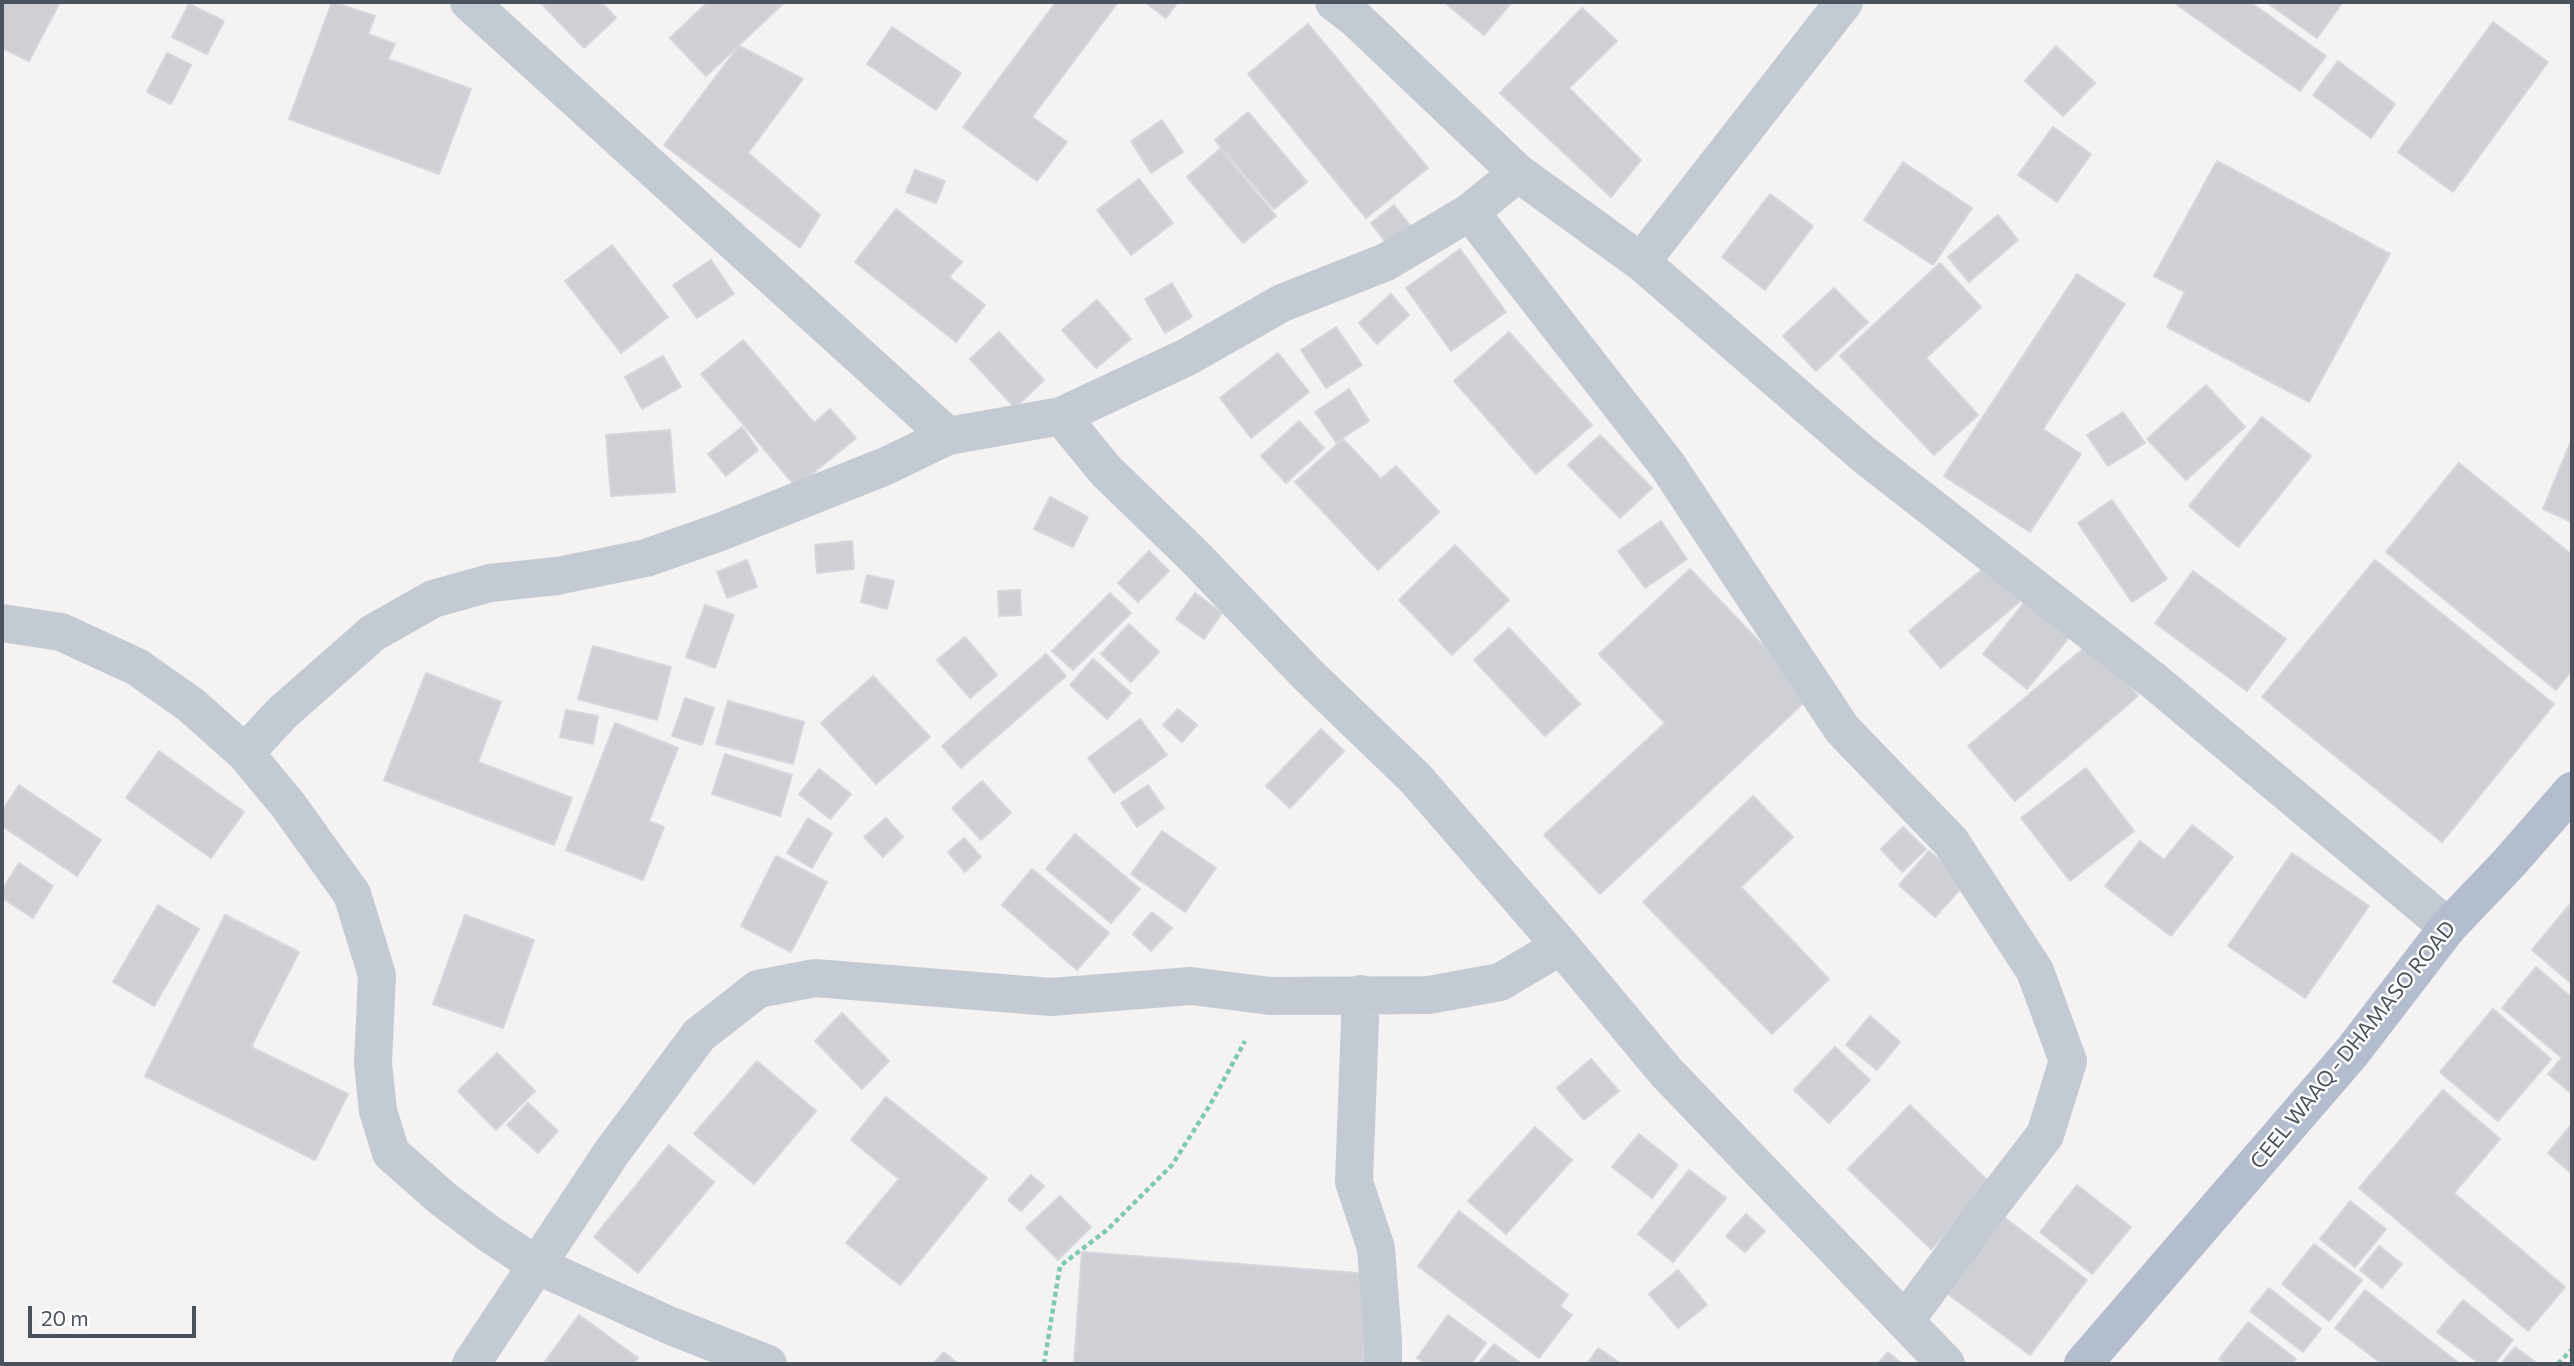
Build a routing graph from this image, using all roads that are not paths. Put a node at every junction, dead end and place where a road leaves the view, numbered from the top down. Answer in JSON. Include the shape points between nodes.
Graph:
{"nodes":[{"id":1,"x":470,"y":2,"type":"edge"},
{"id":2,"x":1334,"y":2,"type":"edge"},
{"id":3,"x":1844,"y":2,"type":"edge"},
{"id":4,"x":1518,"y":173,"type":"junction"},
{"id":5,"x":1470,"y":212,"type":"junction"},
{"id":6,"x":1641,"y":262,"type":"junction"},
{"id":7,"x":1060,"y":416,"type":"junction"},
{"id":8,"x":948,"y":436,"type":"junction"},
{"id":9,"x":2,"y":623,"type":"edge"},
{"id":10,"x":245,"y":753,"type":"junction"},
{"id":11,"x":2572,"y":792,"type":"edge"},
{"id":12,"x":2448,"y":926,"type":"junction"},
{"id":13,"x":1561,"y":946,"type":"junction"},
{"id":14,"x":1361,"y":994,"type":"junction"},
{"id":15,"x":538,"y":1266,"type":"junction"},
{"id":16,"x":1905,"y":1321,"type":"junction"},
{"id":17,"x":471,"y":1364,"type":"edge"},
{"id":18,"x":768,"y":1364,"type":"edge"},
{"id":19,"x":1382,"y":1364,"type":"edge"},
{"id":20,"x":1947,"y":1364,"type":"edge"},
{"id":21,"x":2083,"y":1364,"type":"edge"}],
"edges":[{"from":1,"to":8,"type":"street"},
{"from":2,"to":4,"type":"street"},
{"from":3,"to":6,"type":"street"},
{"from":4,"to":5,"type":"street"},
{"from":4,"to":6,"type":"street"},
{"from":5,"to":7,"type":"street","via":[[1386,262],[1282,303],[1187,358]]},
{"from":5,"to":16,"type":"street","via":[[1668,466],[1842,729],[1951,842],[2035,971],[2068,1061],[2045,1135]]},
{"from":6,"to":12,"type":"street","via":[[1863,454],[2154,681]]},
{"from":7,"to":8,"type":"street"},
{"from":7,"to":13,"type":"street","via":[[1106,471],[1416,779]]},
{"from":8,"to":10,"type":"street","via":[[886,466],[646,558],[557,576],[490,583],[433,599],[373,633],[282,713]]},
{"from":9,"to":10,"type":"street","via":[[61,632],[137,667],[191,705]]},
{"from":10,"to":15,"type":"street","via":[[352,894],[377,975],[373,1063],[378,1111],[391,1153],[442,1198]]},
{"from":11,"to":12,"type":"main road","name":"CEEL WAAQ - DHAMASO ROAD"},
{"from":12,"to":21,"type":"main road","name":"CEEL WAAQ - DHAMASO ROAD","via":[[2352,1052]]},
{"from":13,"to":14,"type":"street","via":[[1500,982],[1429,995]]},
{"from":13,"to":16,"type":"street","via":[[1666,1072]]},
{"from":14,"to":15,"type":"street","via":[[1270,996],[1191,986],[1051,997],[814,978],[758,989],[699,1035],[612,1152]]},
{"from":14,"to":19,"type":"street","via":[[1354,1182],[1376,1248]]},
{"from":15,"to":17,"type":"street"},
{"from":15,"to":18,"type":"street"},
{"from":16,"to":20,"type":"street"}]}
